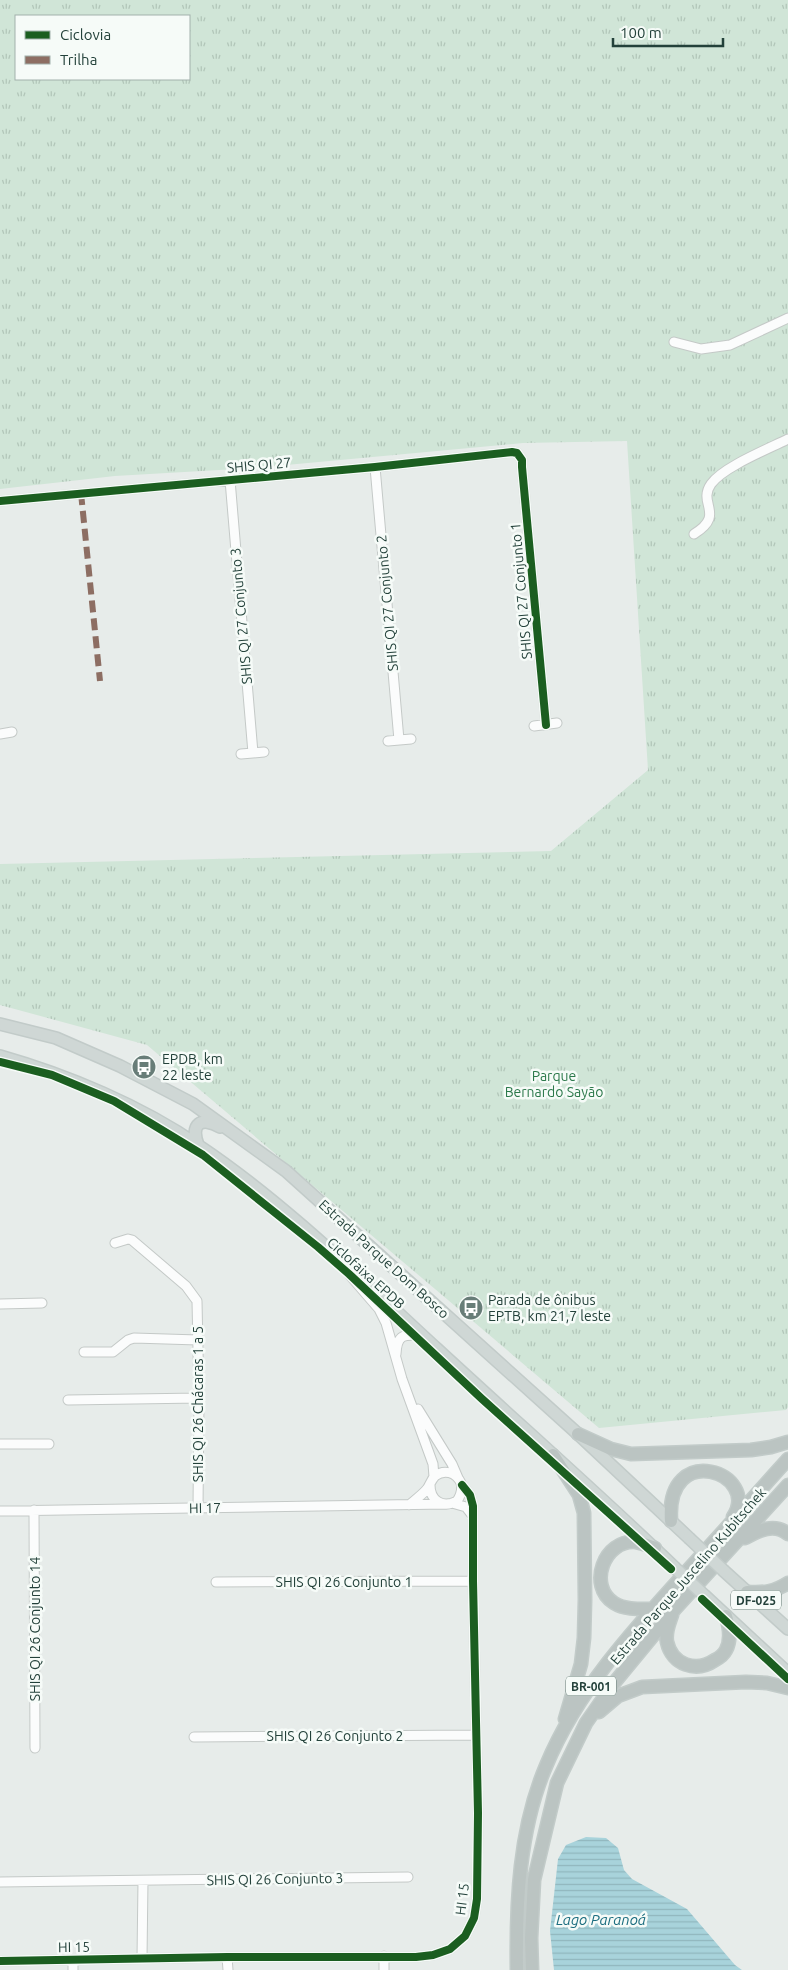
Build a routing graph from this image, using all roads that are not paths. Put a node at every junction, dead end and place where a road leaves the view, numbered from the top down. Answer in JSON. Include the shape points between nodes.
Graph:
{"nodes":[{"id":1,"x":788,"y":318,"type":"edge"},
{"id":2,"x":674,"y":342,"type":"dead end"},
{"id":3,"x":788,"y":439,"type":"edge"},
{"id":4,"x":520,"y":455,"type":"joint"},
{"id":5,"x":375,"y":467,"type":"junction"},
{"id":6,"x":230,"y":480,"type":"junction"},
{"id":7,"x":0,"y":502,"type":"edge"},
{"id":8,"x":694,"y":534,"type":"dead end"},
{"id":9,"x":557,"y":723,"type":"dead end"},
{"id":10,"x":546,"y":725,"type":"junction"},
{"id":11,"x":534,"y":726,"type":"dead end"},
{"id":12,"x":0,"y":731,"type":"edge"},
{"id":13,"x":12,"y":732,"type":"dead end"},
{"id":14,"x":411,"y":739,"type":"dead end"},
{"id":15,"x":399,"y":740,"type":"junction"},
{"id":16,"x":388,"y":741,"type":"dead end"},
{"id":17,"x":264,"y":752,"type":"dead end"},
{"id":18,"x":253,"y":753,"type":"junction"},
{"id":19,"x":241,"y":754,"type":"dead end"},
{"id":20,"x":0,"y":1024,"type":"edge"},
{"id":21,"x":0,"y":1056,"type":"edge"},
{"id":22,"x":243,"y":1139,"type":"junction"},
{"id":23,"x":198,"y":1145,"type":"junction"},
{"id":24,"x":116,"y":1243,"type":"dead end"},
{"id":25,"x":329,"y":1251,"type":"junction"},
{"id":26,"x":42,"y":1302,"type":"dead end"},
{"id":27,"x":0,"y":1304,"type":"edge"},
{"id":28,"x":422,"y":1336,"type":"junction"},
{"id":29,"x":198,"y":1340,"type":"junction"},
{"id":30,"x":84,"y":1352,"type":"dead end"},
{"id":31,"x":396,"y":1357,"type":"junction"},
{"id":32,"x":408,"y":1396,"type":"junction"},
{"id":33,"x":199,"y":1398,"type":"junction"},
{"id":34,"x":68,"y":1400,"type":"dead end"},
{"id":35,"x":578,"y":1434,"type":"junction"},
{"id":36,"x":788,"y":1442,"type":"edge"},
{"id":37,"x":0,"y":1444,"type":"edge"},
{"id":38,"x":49,"y":1444,"type":"dead end"},
{"id":39,"x":553,"y":1455,"type":"junction"},
{"id":40,"x":788,"y":1459,"type":"edge"},
{"id":41,"x":432,"y":1481,"type":"junction"},
{"id":42,"x":460,"y":1481,"type":"junction"},
{"id":43,"x":788,"y":1485,"type":"edge"},
{"id":44,"x":449,"y":1504,"type":"junction"},
{"id":45,"x":409,"y":1505,"type":"junction"},
{"id":46,"x":198,"y":1508,"type":"junction"},
{"id":47,"x":34,"y":1510,"type":"junction"},
{"id":48,"x":0,"y":1511,"type":"edge"},
{"id":49,"x":473,"y":1516,"type":"junction"},
{"id":50,"x":671,"y":1521,"type":"junction"},
{"id":51,"x":726,"y":1528,"type":"junction"},
{"id":52,"x":788,"y":1534,"type":"edge"},
{"id":53,"x":736,"y":1543,"type":"junction"},
{"id":54,"x":655,"y":1548,"type":"junction"},
{"id":55,"x":473,"y":1581,"type":"junction"},
{"id":56,"x":216,"y":1582,"type":"dead end"},
{"id":57,"x":788,"y":1583,"type":"edge"},
{"id":58,"x":748,"y":1592,"type":"junction"},
{"id":59,"x":652,"y":1609,"type":"junction"},
{"id":60,"x":675,"y":1609,"type":"junction"},
{"id":61,"x":726,"y":1616,"type":"junction"},
{"id":62,"x":788,"y":1629,"type":"edge"},
{"id":63,"x":788,"y":1673,"type":"edge"},
{"id":64,"x":788,"y":1688,"type":"edge"},
{"id":65,"x":586,"y":1723,"type":"junction"},
{"id":66,"x":564,"y":1730,"type":"junction"},
{"id":67,"x":476,"y":1735,"type":"junction"},
{"id":68,"x":194,"y":1737,"type":"dead end"},
{"id":69,"x":35,"y":1748,"type":"dead end"},
{"id":70,"x":408,"y":1877,"type":"dead end"},
{"id":71,"x":143,"y":1881,"type":"junction"},
{"id":72,"x":0,"y":1882,"type":"edge"},
{"id":73,"x":384,"y":1956,"type":"junction"},
{"id":74,"x":227,"y":1957,"type":"junction"},
{"id":75,"x":142,"y":1958,"type":"junction"},
{"id":76,"x":73,"y":1960,"type":"junction"},
{"id":77,"x":0,"y":1961,"type":"edge"},
{"id":78,"x":73,"y":1970,"type":"edge"},
{"id":79,"x":228,"y":1970,"type":"edge"},
{"id":80,"x":384,"y":1970,"type":"edge"},
{"id":81,"x":517,"y":1970,"type":"edge"},
{"id":82,"x":532,"y":1970,"type":"edge"}],
"edges":[{"from":1,"to":2,"type":"street","via":[[730,345],[701,349]]},
{"from":3,"to":8,"type":"street","via":[[737,465],[711,484],[707,497],[711,512],[709,521],[705,528]]},
{"from":4,"to":5,"type":"street","name":"SHIS QI 27","via":[[512,452]]},
{"from":4,"to":10,"type":"street","name":"SHIS QI 27 Conjunto 1"},
{"from":5,"to":6,"type":"street","name":"SHIS QI 27"},
{"from":5,"to":15,"type":"street","name":"SHIS QI 27 Conjunto 2"},
{"from":6,"to":7,"type":"street","name":"SHIS QI 27"},
{"from":6,"to":18,"type":"street","name":"SHIS QI 27 Conjunto 3"},
{"from":9,"to":10,"type":"street"},
{"from":10,"to":11,"type":"street"},
{"from":12,"to":13,"type":"street"},
{"from":14,"to":15,"type":"street"},
{"from":15,"to":16,"type":"street"},
{"from":17,"to":18,"type":"street"},
{"from":18,"to":19,"type":"street"},
{"from":20,"to":22,"type":"main road","name":"Estrada Parque Dom Bosco","number":"DF-025","via":[[56,1038],[120,1066],[194,1104]]},
{"from":21,"to":23,"type":"main road","number":"DF-025","via":[[80,1084],[136,1110]]},
{"from":22,"to":23,"type":"main road","via":[[206,1121],[196,1126],[194,1132]]},
{"from":22,"to":35,"type":"main road","name":"Estrada Parque Dom Bosco","number":"DF-025","via":[[286,1171]]},
{"from":23,"to":25,"type":"main road","number":"DF-025","via":[[263,1193]]},
{"from":24,"to":29,"type":"street","name":"SHIS QI 26 Chácaras 1 a 5","via":[[132,1240],[186,1286],[197,1300]]},
{"from":25,"to":28,"type":"main road","number":"DF-025"},
{"from":25,"to":31,"type":"street","via":[[379,1309]]},
{"from":26,"to":27,"type":"street"},
{"from":28,"to":31,"type":"street","via":[[403,1336],[398,1341]]},
{"from":28,"to":39,"type":"main road","number":"DF-025"},
{"from":29,"to":30,"type":"street","via":[[134,1338],[113,1352]]},
{"from":29,"to":33,"type":"street","name":"SHIS QI 26 Chácaras 1 a 5"},
{"from":31,"to":32,"type":"street"},
{"from":32,"to":41,"type":"street","via":[[432,1459]]},
{"from":32,"to":42,"type":"street","name":"HI 15"},
{"from":33,"to":34,"type":"street"},
{"from":33,"to":46,"type":"street","name":"SHIS QI 26 Chácaras 1 a 5"},
{"from":35,"to":36,"type":"highway","via":[[631,1454],[751,1450]]},
{"from":35,"to":50,"type":"main road","name":"Estrada Parque Dom Bosco","number":"DF-025"},
{"from":37,"to":38,"type":"street"},
{"from":39,"to":54,"type":"main road","number":"DF-025"},
{"from":39,"to":66,"type":"highway","via":[[579,1495],[584,1514],[584,1638]]},
{"from":40,"to":51,"type":"highway","name":"Estrada Parque Juscelino Kubitschek","number":"BR-001"},
{"from":41,"to":42,"type":"street","via":[[446,1472]]},
{"from":41,"to":44,"type":"street","via":[[430,1492],[433,1498],[439,1503]]},
{"from":41,"to":45,"type":"street"},
{"from":42,"to":44,"type":"street","via":[[460,1496]]},
{"from":42,"to":49,"type":"street","name":"HI 15","via":[[472,1501]]},
{"from":43,"to":53,"type":"highway","name":"Estrada Parque Juscelino Kubitschek","number":"BR-001"},
{"from":44,"to":45,"type":"street","name":"HI 17"},
{"from":44,"to":49,"type":"street","via":[[466,1508]]},
{"from":45,"to":46,"type":"street","name":"HI 17"},
{"from":46,"to":47,"type":"street","name":"HI 17"},
{"from":47,"to":48,"type":"street","name":"HI 17"},
{"from":47,"to":69,"type":"street","name":"SHIS QI 26 Conjunto 14"},
{"from":49,"to":55,"type":"street","name":"HI 15"},
{"from":50,"to":51,"type":"highway","via":[[670,1504],[677,1485],[695,1471],[707,1470],[723,1474],[733,1484],[739,1500],[737,1512]]},
{"from":50,"to":58,"type":"main road","name":"Estrada Parque Dom Bosco","number":"DF-025","bridge":true},
{"from":51,"to":59,"type":"highway","name":"Estrada Parque Juscelino Kubitschek","number":"BR-001"},
{"from":52,"to":53,"type":"highway","via":[[784,1530],[761,1529]]},
{"from":53,"to":60,"type":"highway","name":"Estrada Parque Juscelino Kubitschek","number":"BR-001"},
{"from":54,"to":59,"type":"highway","via":[[635,1542],[624,1544],[612,1550],[600,1573],[605,1595],[614,1603]]},
{"from":54,"to":61,"type":"main road","number":"DF-025","bridge":true},
{"from":55,"to":56,"type":"street","name":"SHIS QI 26 Conjunto 1"},
{"from":55,"to":67,"type":"street","name":"HI 15"},
{"from":57,"to":58,"type":"highway","via":[[776,1591]]},
{"from":58,"to":62,"type":"main road","name":"Estrada Parque Dom Bosco","number":"DF-025"},
{"from":59,"to":66,"type":"highway","name":"Estrada Parque Juscelino Kubitschek","number":"BR-001","via":[[590,1687]]},
{"from":60,"to":61,"type":"highway","via":[[667,1629],[667,1641],[672,1654],[680,1663],[688,1665],[709,1664],[726,1650],[730,1636]]},
{"from":60,"to":65,"type":"highway","name":"Estrada Parque Juscelino Kubitschek","number":"BR-001","via":[[614,1682]]},
{"from":61,"to":63,"type":"main road","number":"DF-025"},
{"from":64,"to":65,"type":"highway","via":[[746,1682],[642,1687],[618,1696]]},
{"from":65,"to":82,"type":"highway","name":"Estrada Parque Juscelino Kubitschek","number":"BR-001","via":[[557,1783],[534,1880]]},
{"from":66,"to":81,"type":"highway","name":"Estrada Parque Juscelino Kubitschek","number":"BR-001","via":[[546,1766],[525,1840],[516,1917]]},
{"from":67,"to":68,"type":"street","name":"SHIS QI 26 Conjunto 2"},
{"from":67,"to":73,"type":"street","name":"HI 15","via":[[478,1813],[474,1918],[465,1936],[450,1949],[433,1955]]},
{"from":70,"to":71,"type":"street","name":"SHIS QI 26 Conjunto 3"},
{"from":71,"to":72,"type":"street","name":"SHIS QI 26 Conjunto 3"},
{"from":71,"to":75,"type":"street"},
{"from":73,"to":74,"type":"street","name":"HI 15"},
{"from":73,"to":80,"type":"street"},
{"from":74,"to":75,"type":"street","name":"HI 15"},
{"from":74,"to":79,"type":"street"},
{"from":75,"to":76,"type":"street","name":"HI 15"},
{"from":76,"to":77,"type":"street","name":"HI 15"},
{"from":76,"to":78,"type":"street"}]}
